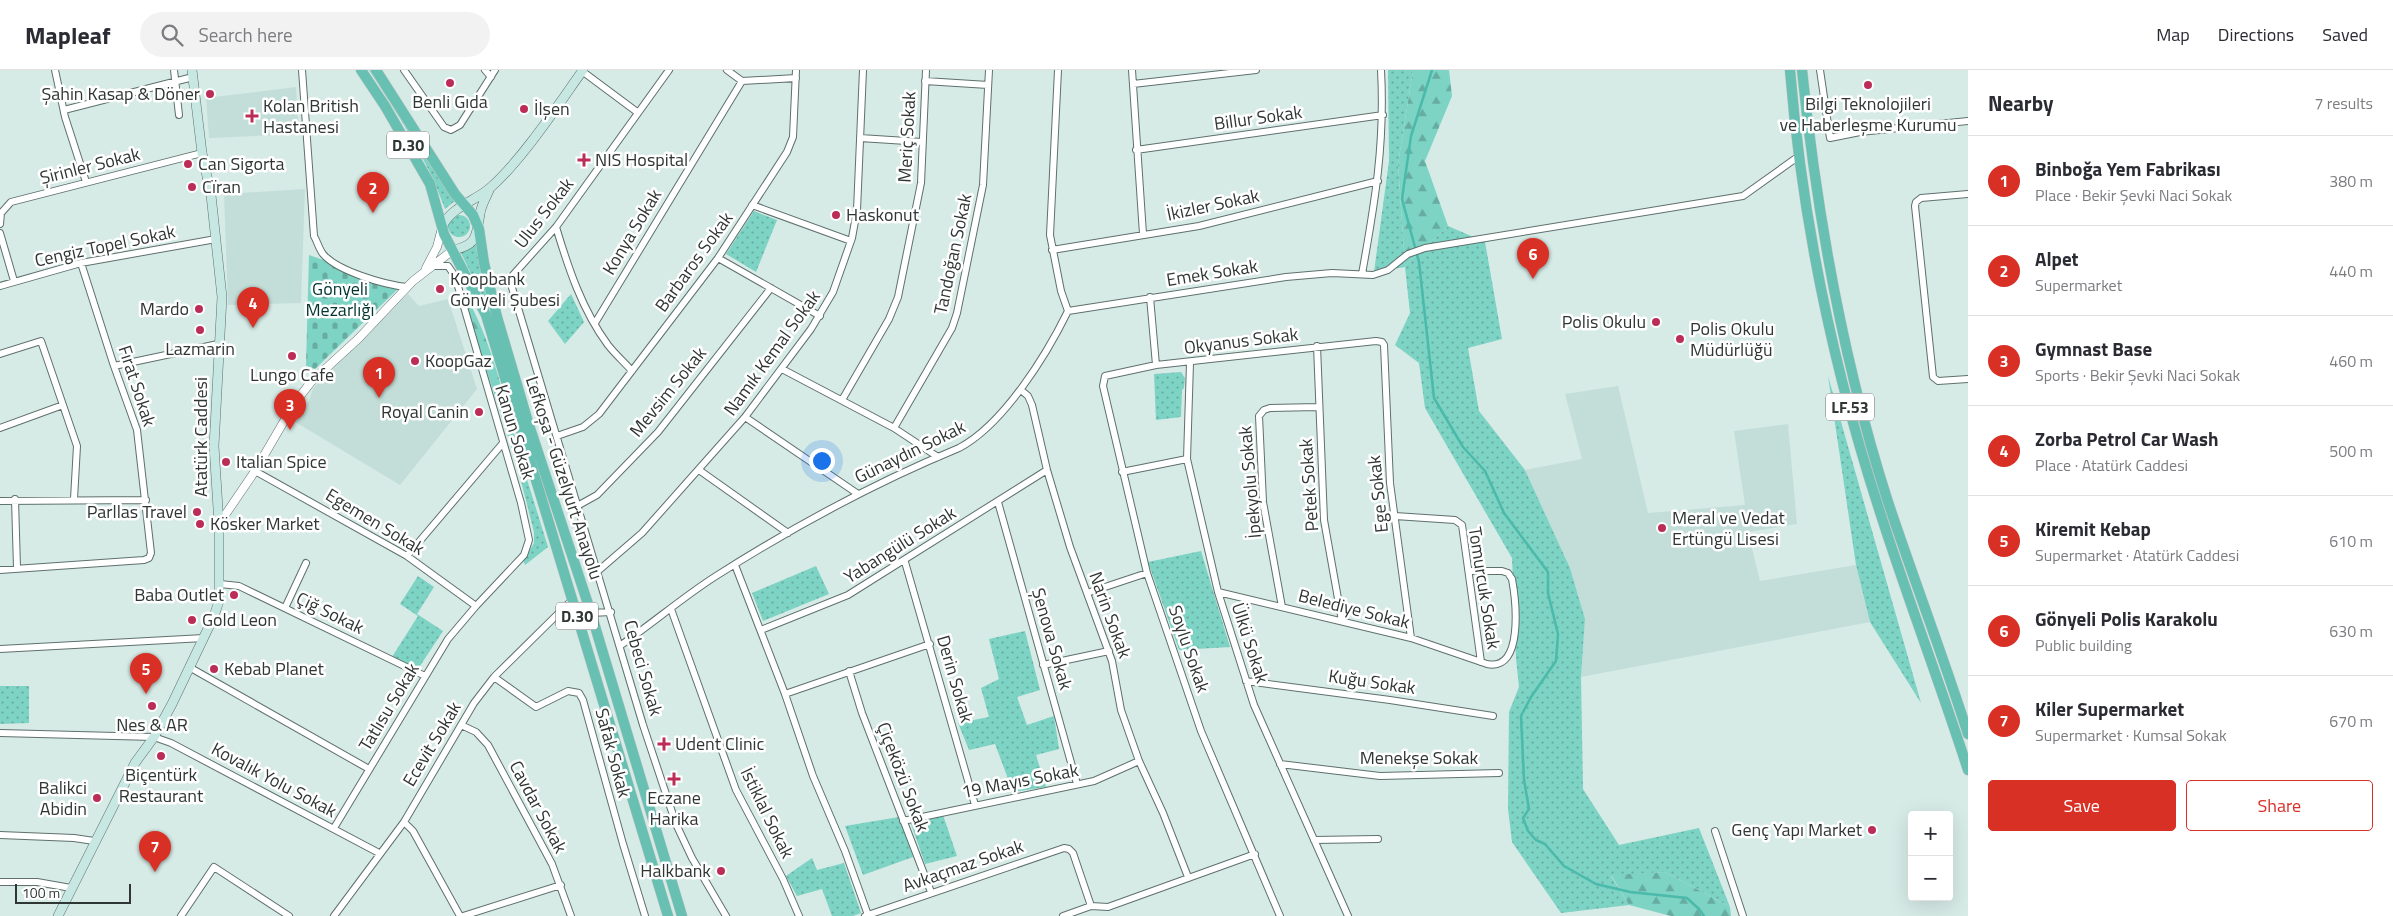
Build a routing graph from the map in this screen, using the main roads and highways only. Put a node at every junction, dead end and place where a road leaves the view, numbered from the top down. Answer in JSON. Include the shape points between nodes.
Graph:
{"nodes":[{"id":1,"x":361,"y":70,"type":"edge"},
{"id":2,"x":376,"y":70,"type":"edge"},
{"id":3,"x":1790,"y":70,"type":"edge"},
{"id":4,"x":1802,"y":70,"type":"edge"},
{"id":5,"x":583,"y":71,"type":"edge"},
{"id":6,"x":192,"y":73,"type":"edge"},
{"id":7,"x":490,"y":188,"type":"junction"},
{"id":8,"x":464,"y":205,"type":"junction"},
{"id":9,"x":443,"y":226,"type":"junction"},
{"id":10,"x":479,"y":229,"type":"junction"},
{"id":11,"x":452,"y":250,"type":"junction"},
{"id":12,"x":1968,"y":734,"type":"edge"},
{"id":13,"x":1968,"y":770,"type":"edge"},
{"id":14,"x":58,"y":916,"type":"edge"},
{"id":15,"x":668,"y":916,"type":"edge"},
{"id":16,"x":682,"y":916,"type":"edge"}],
"edges":[{"from":1,"to":9,"type":"highway","name":"Lefkoşa - Güzelyurt Anayolu","number":"D.30","via":[[430,184]]},
{"from":2,"to":8,"type":"highway","name":"Lefkoşa - Güzelyurt Anayolu","number":"D.30"},
{"from":3,"to":13,"type":"highway","number":"LF.53","via":[[1799,156],[1818,268],[1852,415],[1879,509]]},
{"from":4,"to":12,"type":"highway","number":"LF.53","via":[[1813,170],[1849,358],[1888,501]]},
{"from":5,"to":7,"type":"main road"},
{"from":6,"to":14,"type":"main road","name":"Atatürk Caddesi","via":[[211,195],[222,297],[214,446],[220,584],[216,608],[204,638],[154,737],[135,763],[94,841]]},
{"from":7,"to":8,"type":"main road"},
{"from":7,"to":10,"type":"main road","via":[[480,213]]},
{"from":8,"to":9,"type":"main road","via":[[447,217]]},
{"from":8,"to":10,"type":"highway","name":"Lefkoşa - Güzelyurt Anayolu","number":"D.30","via":[[474,215]]},
{"from":9,"to":11,"type":"highway","name":"Lefkoşa - Güzelyurt Anayolu","number":"D.30"},
{"from":10,"to":11,"type":"main road","via":[[470,244]]},
{"from":10,"to":16,"type":"highway","name":"Lefkoşa - Güzelyurt Anayolu","number":"D.30","via":[[497,317],[528,422],[591,613]]},
{"from":11,"to":15,"type":"highway","name":"Lefkoşa - Güzelyurt Anayolu","number":"D.30","via":[[478,297],[495,341]]}]}
